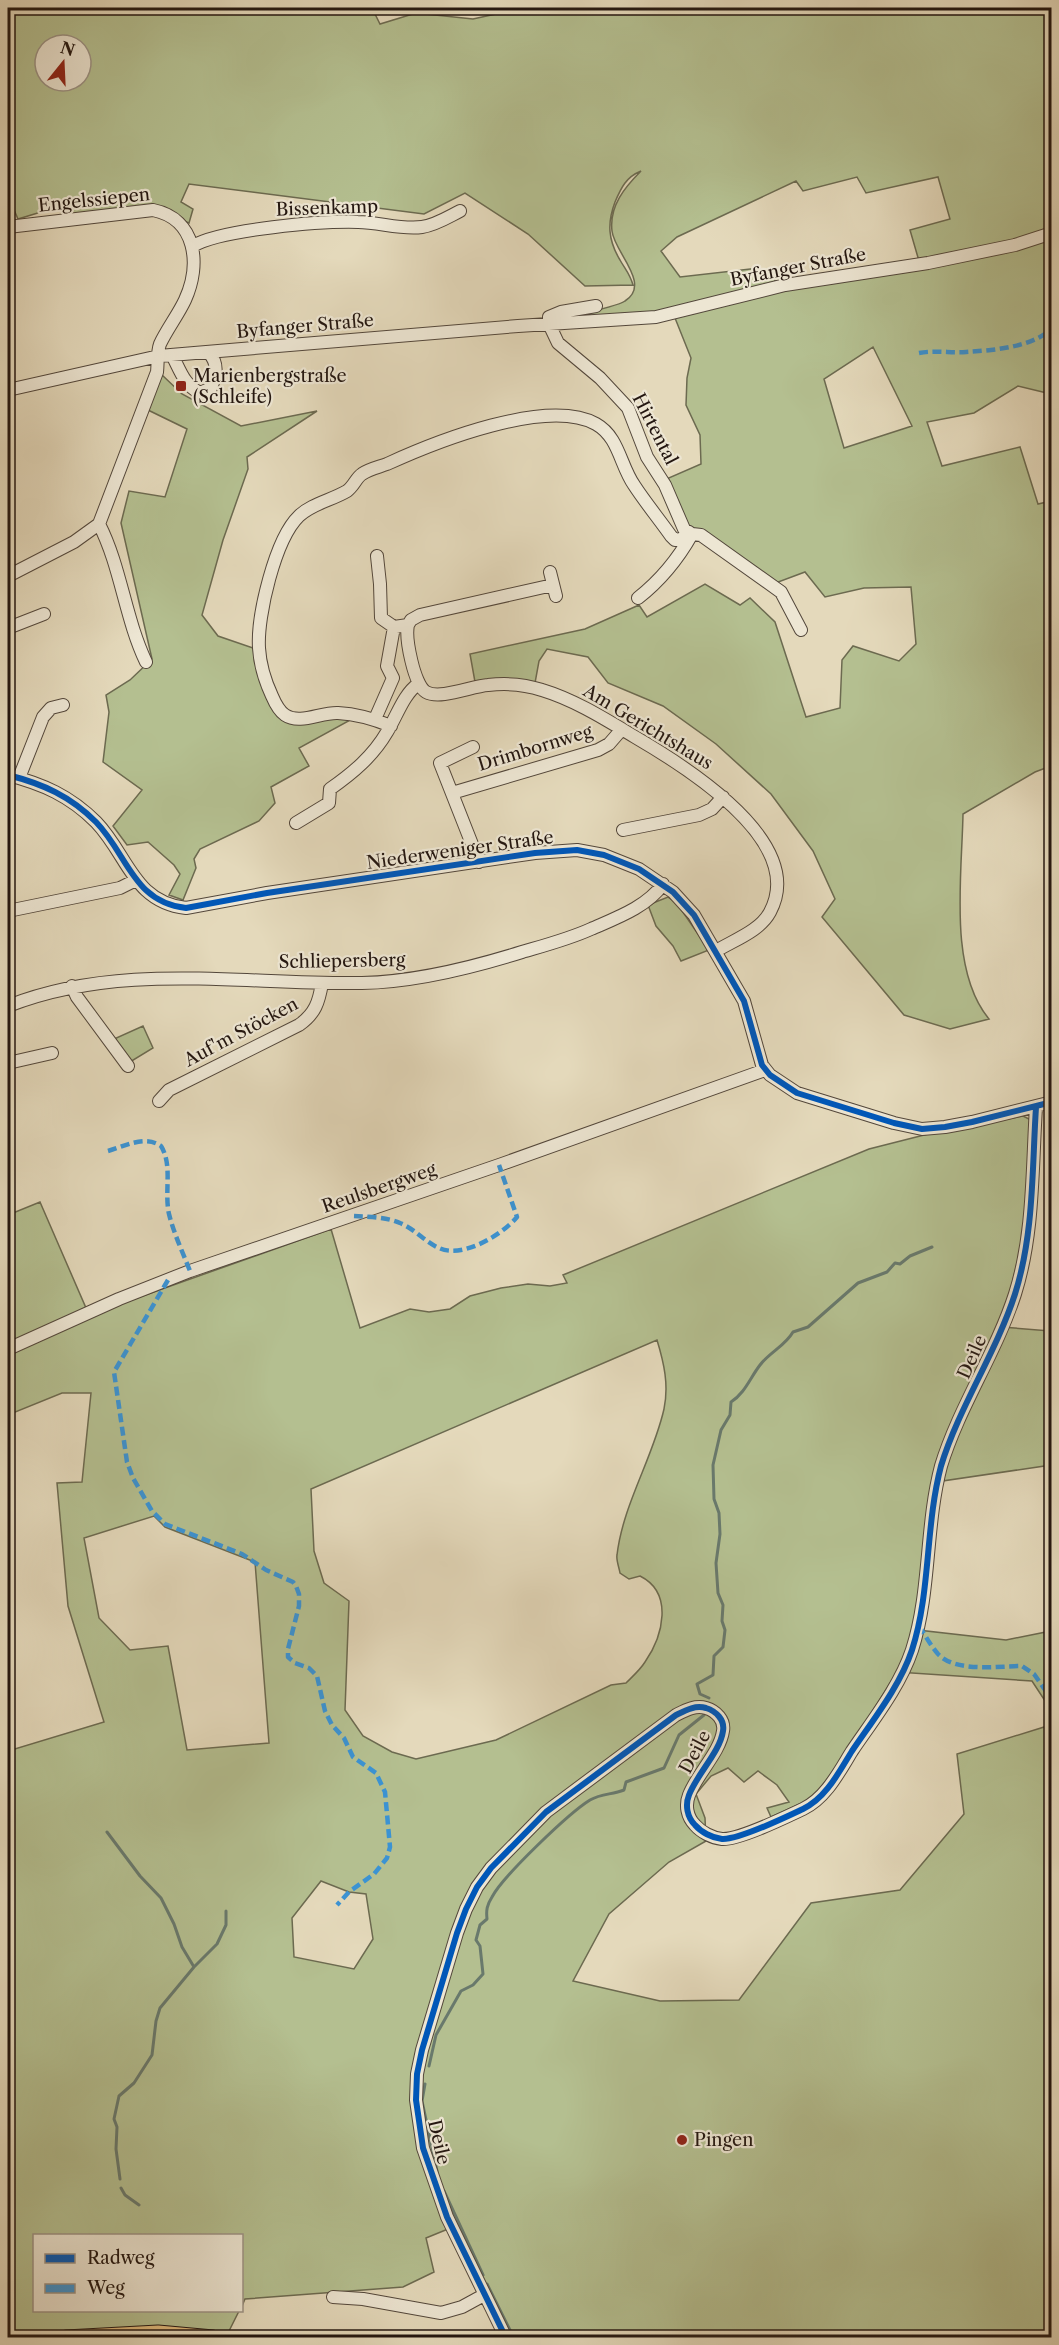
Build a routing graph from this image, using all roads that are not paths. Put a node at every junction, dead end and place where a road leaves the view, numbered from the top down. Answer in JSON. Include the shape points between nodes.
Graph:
{"nodes":[{"id":1,"x":460,"y":211,"type":"dead end"},
{"id":2,"x":8,"y":227,"type":"edge"},
{"id":3,"x":1052,"y":233,"type":"edge"},
{"id":4,"x":194,"y":246,"type":"junction"},
{"id":5,"x":596,"y":306,"type":"dead end"},
{"id":6,"x":549,"y":324,"type":"junction"},
{"id":7,"x":208,"y":353,"type":"junction"},
{"id":8,"x":172,"y":355,"type":"junction"},
{"id":9,"x":159,"y":356,"type":"junction"},
{"id":10,"x":8,"y":390,"type":"edge"},
{"id":11,"x":99,"y":524,"type":"junction"},
{"id":12,"x":691,"y":533,"type":"junction"},
{"id":13,"x":376,"y":556,"type":"dead end"},
{"id":14,"x":9,"y":571,"type":"edge"},
{"id":15,"x":553,"y":584,"type":"dead end"},
{"id":16,"x":638,"y":598,"type":"dead end"},
{"id":17,"x":44,"y":614,"type":"dead end"},
{"id":18,"x":408,"y":625,"type":"junction"},
{"id":19,"x":394,"y":627,"type":"junction"},
{"id":20,"x":8,"y":628,"type":"edge"},
{"id":21,"x":801,"y":630,"type":"dead end"},
{"id":22,"x":146,"y":662,"type":"dead end"},
{"id":23,"x":418,"y":684,"type":"junction"},
{"id":24,"x":63,"y":705,"type":"dead end"},
{"id":25,"x":375,"y":719,"type":"junction"},
{"id":26,"x":391,"y":726,"type":"junction"},
{"id":27,"x":622,"y":729,"type":"junction"},
{"id":28,"x":473,"y":747,"type":"dead end"},
{"id":29,"x":13,"y":777,"type":"edge"},
{"id":30,"x":452,"y":793,"type":"junction"},
{"id":31,"x":723,"y":797,"type":"junction"},
{"id":32,"x":296,"y":823,"type":"dead end"},
{"id":33,"x":623,"y":830,"type":"dead end"},
{"id":34,"x":479,"y":862,"type":"junction"},
{"id":35,"x":136,"y":880,"type":"junction"},
{"id":36,"x":663,"y":884,"type":"junction"},
{"id":37,"x":8,"y":911,"type":"edge"},
{"id":38,"x":716,"y":951,"type":"junction"},
{"id":39,"x":322,"y":983,"type":"junction"},
{"id":40,"x":72,"y":986,"type":"junction"},
{"id":41,"x":8,"y":1006,"type":"edge"},
{"id":42,"x":52,"y":1053,"type":"dead end"},
{"id":43,"x":8,"y":1063,"type":"edge"},
{"id":44,"x":128,"y":1066,"type":"dead end"},
{"id":45,"x":765,"y":1070,"type":"junction"},
{"id":46,"x":159,"y":1101,"type":"dead end"},
{"id":47,"x":1052,"y":1102,"type":"edge"},
{"id":48,"x":1036,"y":1107,"type":"junction"},
{"id":49,"x":8,"y":1349,"type":"edge"},
{"id":50,"x":484,"y":2295,"type":"junction"},
{"id":51,"x":333,"y":2297,"type":"dead end"},
{"id":52,"x":179,"y":2336,"type":"edge"},
{"id":53,"x":66,"y":2337,"type":"edge"},
{"id":54,"x":213,"y":2337,"type":"edge"},
{"id":55,"x":506,"y":2337,"type":"edge"}],
"edges":[{"from":1,"to":4,"type":"street","name":"Bissenkamp","via":[[423,227],[355,222],[276,228],[208,239]]},
{"from":2,"to":4,"type":"street","name":"Engelssiepen","via":[[153,210],[178,221]]},
{"from":3,"to":6,"type":"street","name":"Byfanger Straße","via":[[939,261],[775,287],[656,317]]},
{"from":4,"to":9,"type":"street","via":[[189,290],[159,346]]},
{"from":5,"to":6,"type":"street","name":"Byfanger Straße","via":[[561,312],[549,317]]},
{"from":6,"to":7,"type":"street","name":"Byfanger Straße"},
{"from":6,"to":12,"type":"street","name":"Hirtental","via":[[558,343],[628,408],[647,457],[665,485],[684,529]]},
{"from":7,"to":8,"type":"street","name":"Byfanger Straße"},
{"from":7,"to":8,"type":"street","via":[[216,370],[210,388],[200,393],[184,380]]},
{"from":8,"to":9,"type":"street","name":"Byfanger Straße"},
{"from":9,"to":10,"type":"street","name":"Byfanger Straße"},
{"from":9,"to":11,"type":"street","via":[[157,372]]},
{"from":11,"to":14,"type":"street","via":[[65,548]]},
{"from":11,"to":22,"type":"street"},
{"from":12,"to":16,"type":"street","via":[[677,559]]},
{"from":12,"to":21,"type":"street","via":[[701,535],[771,584],[787,600]]},
{"from":12,"to":25,"type":"street","via":[[675,540],[633,484],[612,438],[594,423],[567,416],[486,428],[429,445],[362,474],[346,491],[300,515],[281,545],[267,587],[259,651],[265,681],[284,714],[299,718],[337,713]]},
{"from":13,"to":19,"type":"street","via":[[381,618]]},
{"from":15,"to":18,"type":"street","via":[[420,615]]},
{"from":17,"to":20,"type":"street"},
{"from":18,"to":19,"type":"street"},
{"from":18,"to":23,"type":"street"},
{"from":19,"to":25,"type":"street","via":[[387,666],[393,678]]},
{"from":23,"to":26,"type":"street","via":[[411,689]]},
{"from":23,"to":27,"type":"street","name":"Am Gerichtshaus","via":[[431,694],[488,685],[530,686],[570,701]]},
{"from":24,"to":29,"type":"street","name":"Niederweniger Straße","via":[[51,708],[43,717]]},
{"from":25,"to":26,"type":"street"},
{"from":26,"to":32,"type":"street","via":[[363,765],[330,789],[329,803]]},
{"from":27,"to":30,"type":"street","name":"Drimbornweg","via":[[598,750]]},
{"from":27,"to":31,"type":"street","name":"Am Gerichtshaus","via":[[686,768]]},
{"from":28,"to":30,"type":"street","name":"Niederweniger Straße","via":[[440,763]]},
{"from":29,"to":35,"type":"street","name":"Niederweniger Straße","via":[[48,787],[70,800],[117,848]]},
{"from":30,"to":34,"type":"street","name":"Niederweniger Straße"},
{"from":31,"to":33,"type":"street","via":[[704,813],[640,834]]},
{"from":31,"to":38,"type":"street","name":"Am Gerichtshaus","via":[[755,831],[776,874],[777,890],[765,920]]},
{"from":34,"to":35,"type":"street","name":"Niederweniger Straße","via":[[186,908],[159,902]]},
{"from":34,"to":36,"type":"street","name":"Niederweniger Straße","via":[[577,850],[613,858]]},
{"from":35,"to":37,"type":"street","via":[[120,888]]},
{"from":36,"to":38,"type":"street","name":"Niederweniger Straße","via":[[694,915]]},
{"from":36,"to":39,"type":"street","name":"Schliepersberg","via":[[652,897],[573,937],[490,962],[396,981]]},
{"from":38,"to":45,"type":"street","name":"Niederweniger Straße","via":[[748,1010]]},
{"from":39,"to":40,"type":"street","name":"Schliepersberg","via":[[133,978]]},
{"from":39,"to":46,"type":"street","name":"Auf'm Stöcken","via":[[311,1017],[169,1090]]},
{"from":40,"to":41,"type":"street","name":"Schliepersberg"},
{"from":40,"to":44,"type":"street"},
{"from":42,"to":43,"type":"street"},
{"from":45,"to":48,"type":"street","via":[[787,1088],[815,1101],[915,1128],[945,1128]]},
{"from":45,"to":49,"type":"street","name":"Reulsbergweg","via":[[183,1274]]},
{"from":47,"to":48,"type":"street"},
{"from":48,"to":50,"type":"street","name":"Deile","via":[[1030,1212],[1021,1272],[1011,1304],[940,1466],[921,1617],[912,1650],[892,1690],[826,1790],[805,1808],[734,1837],[719,1839],[704,1832],[690,1818],[688,1799],[724,1727],[714,1711],[692,1707],[546,1812],[491,1868],[471,1898],[422,2050],[416,2100],[433,2183]]},
{"from":50,"to":51,"type":"street","via":[[441,2313]]},
{"from":50,"to":55,"type":"street","name":"Deile"},
{"from":52,"to":53,"type":"main road"},
{"from":52,"to":54,"type":"main road"}]}
